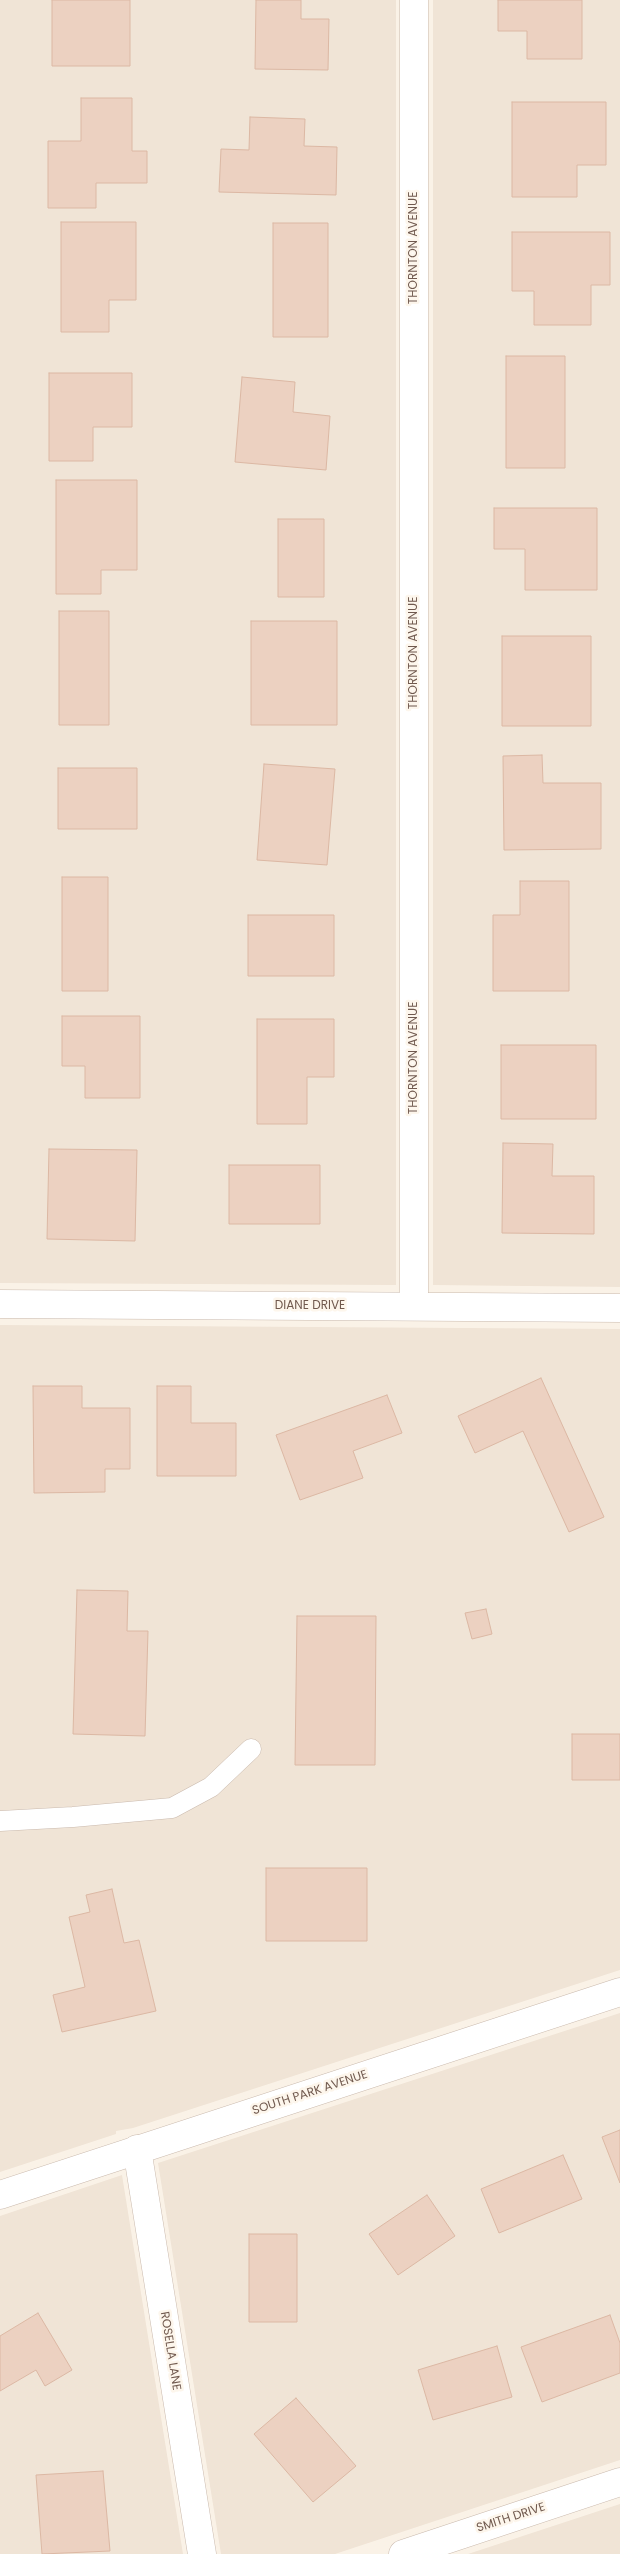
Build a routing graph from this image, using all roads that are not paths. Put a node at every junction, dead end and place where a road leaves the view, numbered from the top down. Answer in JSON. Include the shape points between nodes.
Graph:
{"nodes":[{"id":1,"x":414,"y":0,"type":"edge"},
{"id":2,"x":0,"y":1304,"type":"edge"},
{"id":3,"x":414,"y":1306,"type":"junction"},
{"id":4,"x":620,"y":1308,"type":"edge"},
{"id":5,"x":251,"y":1749,"type":"dead end"},
{"id":6,"x":0,"y":1821,"type":"edge"},
{"id":7,"x":620,"y":1992,"type":"edge"},
{"id":8,"x":137,"y":2149,"type":"junction"},
{"id":9,"x":0,"y":2194,"type":"edge"},
{"id":10,"x":620,"y":2482,"type":"edge"},
{"id":11,"x":202,"y":2554,"type":"edge"},
{"id":12,"x":403,"y":2554,"type":"edge"}],
"edges":[{"from":1,"to":3,"type":"street","name":"THORNTON AVENUE"},
{"from":2,"to":3,"type":"street","name":"DIANE DRIVE"},
{"from":3,"to":4,"type":"street","name":"DIANE DRIVE"},
{"from":5,"to":6,"type":"lane","via":[[211,1787],[172,1808],[73,1818]]},
{"from":7,"to":8,"type":"street","name":"SOUTH PARK AVENUE"},
{"from":8,"to":9,"type":"street","name":"SOUTH PARK AVENUE"},
{"from":8,"to":11,"type":"street","name":"ROSELLA LANE"},
{"from":10,"to":12,"type":"street","name":"SMITH DRIVE"}]}
